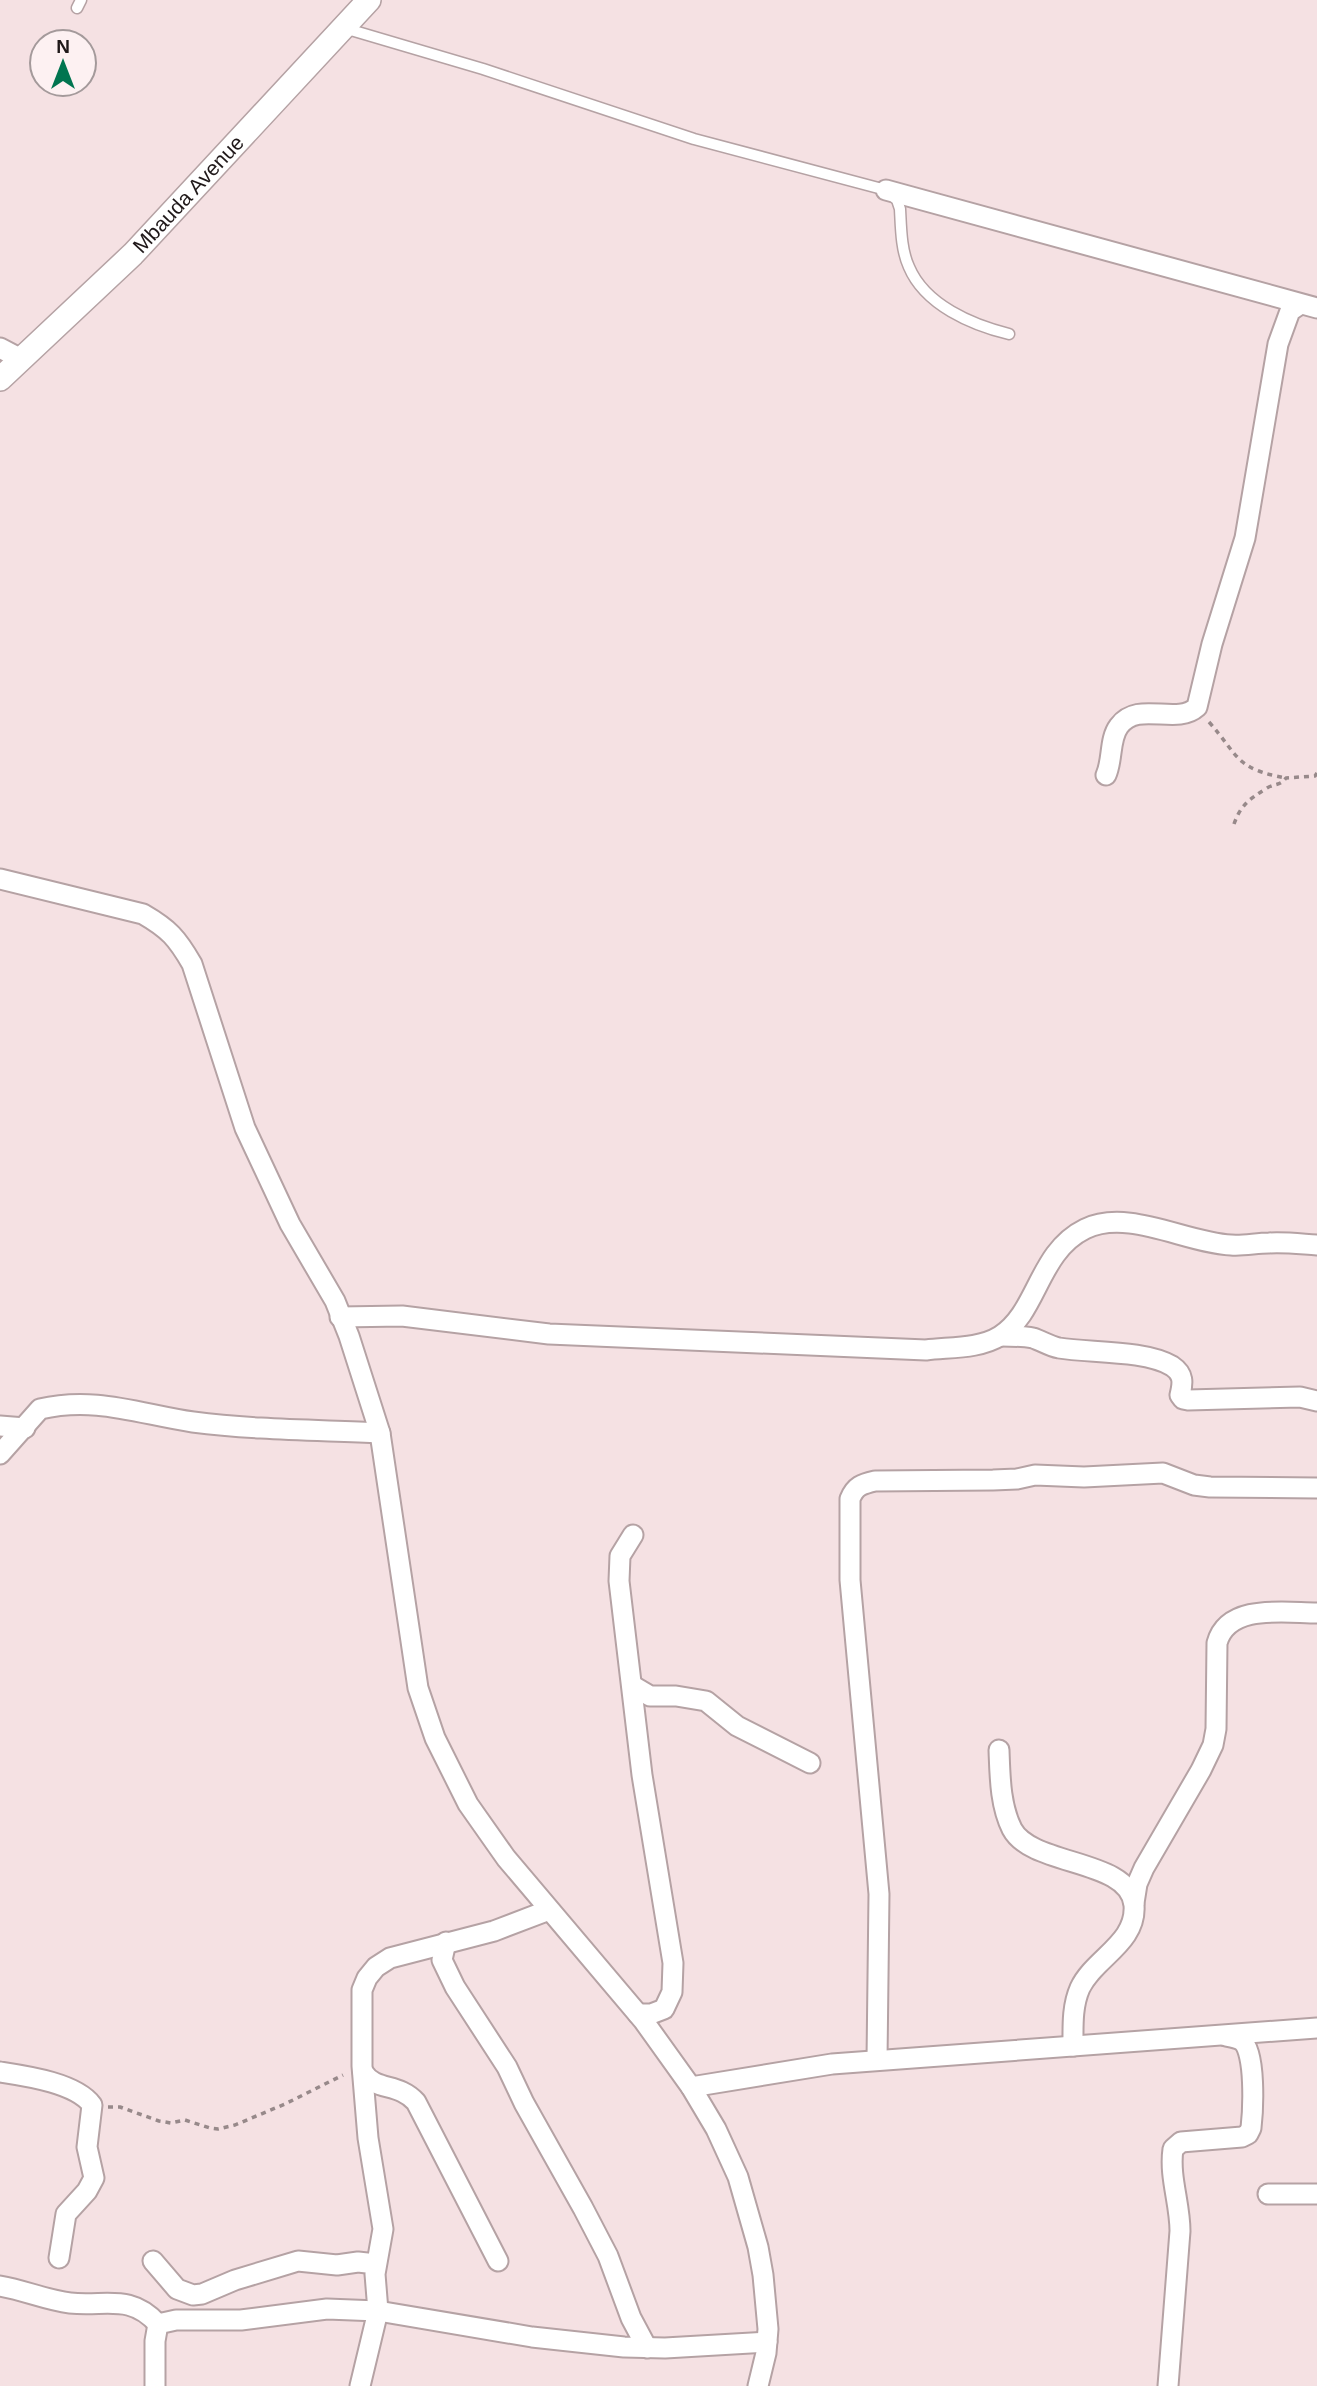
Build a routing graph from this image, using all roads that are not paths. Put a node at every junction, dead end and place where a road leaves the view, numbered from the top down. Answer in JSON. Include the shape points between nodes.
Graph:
{"nodes":[{"id":1,"x":369,"y":0,"type":"edge"},
{"id":2,"x":344,"y":28,"type":"junction"},
{"id":3,"x":886,"y":190,"type":"junction"},
{"id":4,"x":1308,"y":306,"type":"edge"},
{"id":5,"x":1009,"y":334,"type":"dead end"},
{"id":6,"x":0,"y":348,"type":"edge"},
{"id":7,"x":21,"y":359,"type":"junction"},
{"id":8,"x":0,"y":379,"type":"edge"},
{"id":9,"x":1106,"y":775,"type":"dead end"},
{"id":10,"x":0,"y":878,"type":"edge"},
{"id":11,"x":1317,"y":1245,"type":"edge"},
{"id":12,"x":340,"y":1317,"type":"junction"},
{"id":13,"x":1001,"y":1336,"type":"junction"},
{"id":14,"x":1317,"y":1401,"type":"edge"},
{"id":15,"x":0,"y":1426,"type":"edge"},
{"id":16,"x":25,"y":1429,"type":"junction"},
{"id":17,"x":380,"y":1433,"type":"junction"},
{"id":18,"x":0,"y":1454,"type":"edge"},
{"id":19,"x":1317,"y":1488,"type":"edge"},
{"id":20,"x":634,"y":1535,"type":"dead end"},
{"id":21,"x":1317,"y":1613,"type":"edge"},
{"id":22,"x":633,"y":1686,"type":"junction"},
{"id":23,"x":999,"y":1750,"type":"dead end"},
{"id":24,"x":810,"y":1763,"type":"dead end"},
{"id":25,"x":1134,"y":1903,"type":"junction"},
{"id":26,"x":550,"y":1910,"type":"junction"},
{"id":27,"x":446,"y":1942,"type":"junction"},
{"id":28,"x":638,"y":2014,"type":"junction"},
{"id":29,"x":1317,"y":2028,"type":"edge"},
{"id":30,"x":1225,"y":2036,"type":"junction"},
{"id":31,"x":1073,"y":2046,"type":"junction"},
{"id":32,"x":877,"y":2060,"type":"junction"},
{"id":33,"x":363,"y":2069,"type":"junction"},
{"id":34,"x":0,"y":2072,"type":"edge"},
{"id":35,"x":691,"y":2087,"type":"junction"},
{"id":36,"x":1268,"y":2194,"type":"dead end"},
{"id":37,"x":1317,"y":2194,"type":"edge"},
{"id":38,"x":59,"y":2258,"type":"dead end"},
{"id":39,"x":153,"y":2261,"type":"dead end"},
{"id":40,"x":498,"y":2261,"type":"dead end"},
{"id":41,"x":376,"y":2264,"type":"junction"},
{"id":42,"x":0,"y":2286,"type":"edge"},
{"id":43,"x":378,"y":2311,"type":"junction"},
{"id":44,"x":158,"y":2324,"type":"junction"},
{"id":45,"x":767,"y":2342,"type":"junction"},
{"id":46,"x":647,"y":2348,"type":"junction"},
{"id":47,"x":155,"y":2386,"type":"edge"},
{"id":48,"x":360,"y":2386,"type":"edge"},
{"id":49,"x":758,"y":2386,"type":"edge"},
{"id":50,"x":1168,"y":2386,"type":"edge"}],
"edges":[{"from":1,"to":2,"type":"street","name":"Mbauda Avenue"},
{"from":2,"to":3,"type":"lane","via":[[694,139]]},
{"from":2,"to":7,"type":"street","name":"Mbauda Avenue","via":[[133,254]]},
{"from":3,"to":4,"type":"street"},
{"from":3,"to":5,"type":"lane","via":[[900,209],[908,266],[925,291],[969,321]]},
{"from":4,"to":9,"type":"street","via":[[1290,311],[1278,344],[1245,538],[1196,707],[1188,713],[1145,713],[1124,722],[1116,732]]},
{"from":6,"to":7,"type":"street"},
{"from":7,"to":8,"type":"street","name":"Mbauda Avenue"},
{"from":10,"to":12,"type":"street","via":[[143,914],[177,939],[192,964],[252,1145]]},
{"from":11,"to":13,"type":"street","via":[[1204,1242],[1133,1223],[1108,1222],[1086,1228],[1047,1263],[1022,1312]]},
{"from":12,"to":13,"type":"street","via":[[402,1316],[550,1334],[863,1349],[926,1350],[982,1344]]},
{"from":12,"to":17,"type":"street"},
{"from":13,"to":14,"type":"street","via":[[1159,1361],[1182,1378],[1183,1399],[1300,1397]]},
{"from":15,"to":16,"type":"street"},
{"from":16,"to":17,"type":"street","via":[[40,1409],[102,1404],[195,1422]]},
{"from":16,"to":18,"type":"street"},
{"from":17,"to":26,"type":"street","via":[[423,1705],[468,1804]]},
{"from":19,"to":32,"type":"street","via":[[1210,1487],[1163,1473],[876,1481],[853,1490],[850,1580],[879,1894]]},
{"from":20,"to":22,"type":"street","via":[[618,1564]]},
{"from":21,"to":25,"type":"street","via":[[1241,1617],[1220,1632],[1213,1745],[1144,1868]]},
{"from":22,"to":24,"type":"street","via":[[650,1696],[706,1701],[737,1726]]},
{"from":22,"to":28,"type":"street","via":[[642,1775],[674,1976],[664,2009]]},
{"from":23,"to":25,"type":"street","via":[[1003,1801],[1012,1830],[1023,1842],[1125,1885]]},
{"from":25,"to":31,"type":"street","via":[[1123,1941],[1098,1962],[1081,1986],[1073,2008]]},
{"from":26,"to":27,"type":"street","via":[[494,1931]]},
{"from":26,"to":28,"type":"street"},
{"from":27,"to":33,"type":"street","via":[[390,1958],[367,1978],[362,1990]]},
{"from":27,"to":46,"type":"street","via":[[442,1961],[507,2067],[583,2208]]},
{"from":28,"to":35,"type":"street"},
{"from":29,"to":30,"type":"street"},
{"from":30,"to":31,"type":"street"},
{"from":30,"to":50,"type":"street","via":[[1242,2041],[1252,2062],[1251,2128],[1242,2137],[1181,2142],[1173,2149],[1180,2231]]},
{"from":31,"to":32,"type":"street"},
{"from":32,"to":35,"type":"street"},
{"from":33,"to":40,"type":"street","via":[[371,2082],[400,2089],[416,2102]]},
{"from":33,"to":41,"type":"street","via":[[368,2138],[383,2229]]},
{"from":34,"to":38,"type":"street","via":[[55,2084],[92,2105],[86,2147],[94,2178],[66,2214]]},
{"from":35,"to":45,"type":"street","via":[[716,2129],[748,2209],[763,2275]]},
{"from":36,"to":37,"type":"street"},
{"from":39,"to":41,"type":"street","via":[[177,2289],[193,2295],[298,2261]]},
{"from":41,"to":43,"type":"street"},
{"from":42,"to":44,"type":"street","via":[[72,2303],[125,2303]]},
{"from":43,"to":44,"type":"street","via":[[327,2309]]},
{"from":43,"to":46,"type":"street","via":[[532,2337]]},
{"from":43,"to":48,"type":"street"},
{"from":44,"to":47,"type":"street"},
{"from":45,"to":46,"type":"street"},
{"from":45,"to":49,"type":"street"}]}
